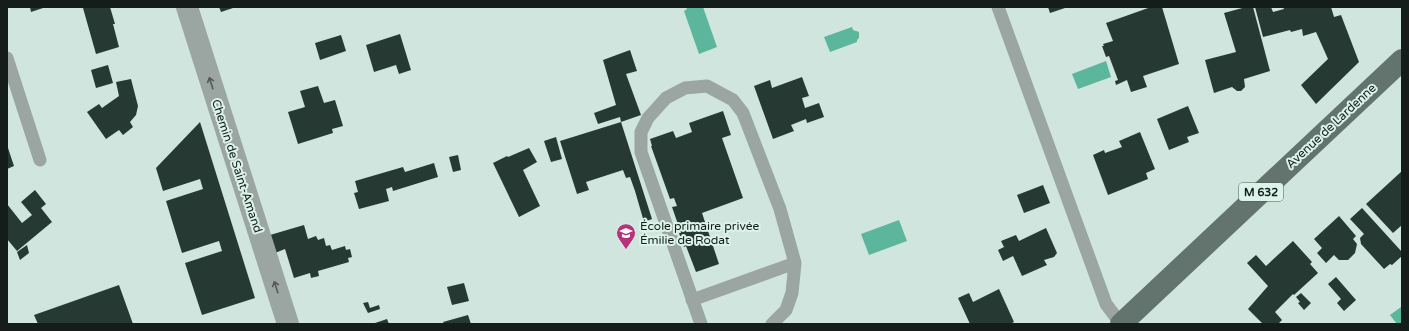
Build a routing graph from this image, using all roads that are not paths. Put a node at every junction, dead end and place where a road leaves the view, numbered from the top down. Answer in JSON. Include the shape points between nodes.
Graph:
{"nodes":[{"id":1,"x":187,"y":7,"type":"edge"},
{"id":2,"x":998,"y":7,"type":"edge"},
{"id":3,"x":7,"y":58,"type":"edge"},
{"id":4,"x":1402,"y":60,"type":"edge"},
{"id":5,"x":40,"y":160,"type":"dead end"},
{"id":6,"x":795,"y":263,"type":"junction"},
{"id":7,"x":692,"y":300,"type":"junction"},
{"id":8,"x":288,"y":324,"type":"edge"},
{"id":9,"x":701,"y":324,"type":"edge"},
{"id":10,"x":772,"y":324,"type":"edge"},
{"id":11,"x":1121,"y":324,"type":"edge"}],
"edges":[{"from":8,"to":1,"type":"street","name":"Chemin de Saint-Amand","one_way":true},
{"from":2,"to":11,"type":"lane","via":[[1106,304]]},
{"from":3,"to":5,"type":"lane"},
{"from":4,"to":11,"type":"main road","name":"Avenue de Lardenne","number":"M 632"},
{"from":6,"to":7,"type":"lane"},
{"from":6,"to":7,"type":"lane","via":[[780,209],[743,113],[733,100],[708,86],[685,88],[666,98],[648,118],[641,132],[641,152]]},
{"from":6,"to":10,"type":"lane","via":[[792,293],[786,310]]},
{"from":7,"to":9,"type":"lane"}]}
